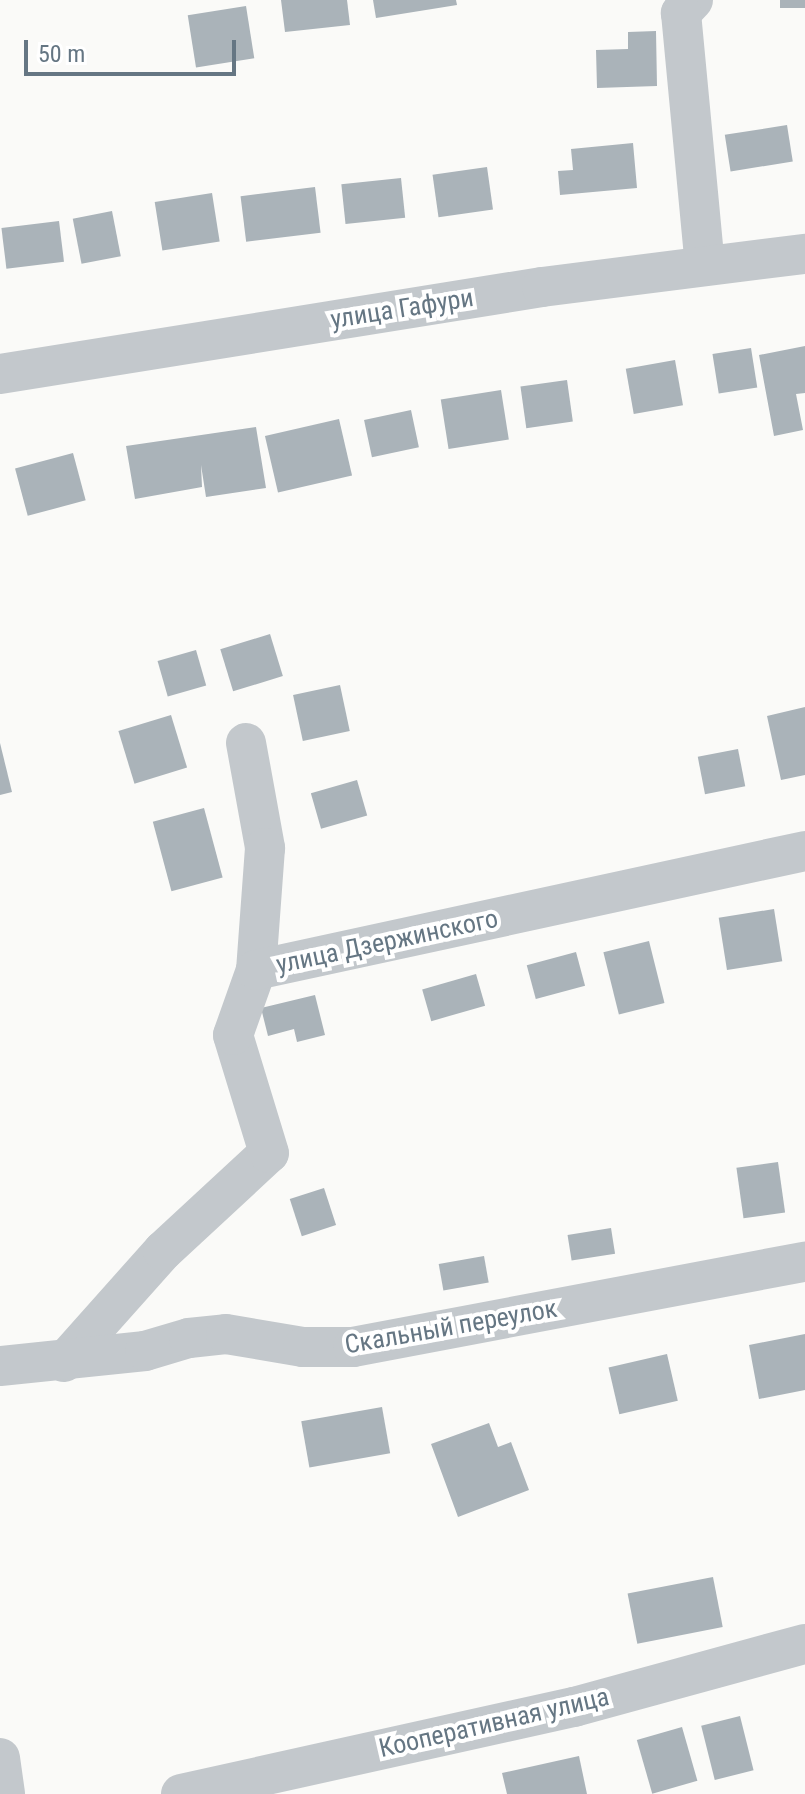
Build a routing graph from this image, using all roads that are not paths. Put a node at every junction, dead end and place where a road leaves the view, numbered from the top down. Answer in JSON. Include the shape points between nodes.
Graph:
{"nodes":[{"id":1,"x":684,"y":4,"type":"edge"},
{"id":2,"x":805,"y":254,"type":"edge"},
{"id":3,"x":705,"y":266,"type":"junction"},
{"id":4,"x":0,"y":374,"type":"edge"},
{"id":5,"x":246,"y":743,"type":"dead end"},
{"id":6,"x":805,"y":851,"type":"edge"},
{"id":7,"x":256,"y":970,"type":"junction"},
{"id":8,"x":805,"y":1262,"type":"edge"},
{"id":9,"x":64,"y":1362,"type":"junction"},
{"id":10,"x":0,"y":1366,"type":"edge"},
{"id":11,"x":805,"y":1644,"type":"edge"},
{"id":12,"x":0,"y":1758,"type":"edge"},
{"id":13,"x":5,"y":1794,"type":"edge"},
{"id":14,"x":181,"y":1794,"type":"edge"}],
"edges":[{"from":1,"to":3,"type":"street"},
{"from":2,"to":3,"type":"street","name":"улица Гафури"},
{"from":3,"to":4,"type":"street","name":"улица Гафури"},
{"from":5,"to":7,"type":"street","via":[[265,848]]},
{"from":6,"to":7,"type":"street","name":"улица Дзержинского"},
{"from":7,"to":9,"type":"street","name":"улица Дзержинского","via":[[233,1035],[269,1153],[163,1251]]},
{"from":8,"to":9,"type":"street","name":"Скальный переулок","via":[[353,1347],[303,1347],[226,1334]]},
{"from":9,"to":10,"type":"street","name":"Скальный переулок"},
{"from":11,"to":14,"type":"street","name":"Кооперативная улица","via":[[574,1707]]},
{"from":12,"to":13,"type":"street"}]}
